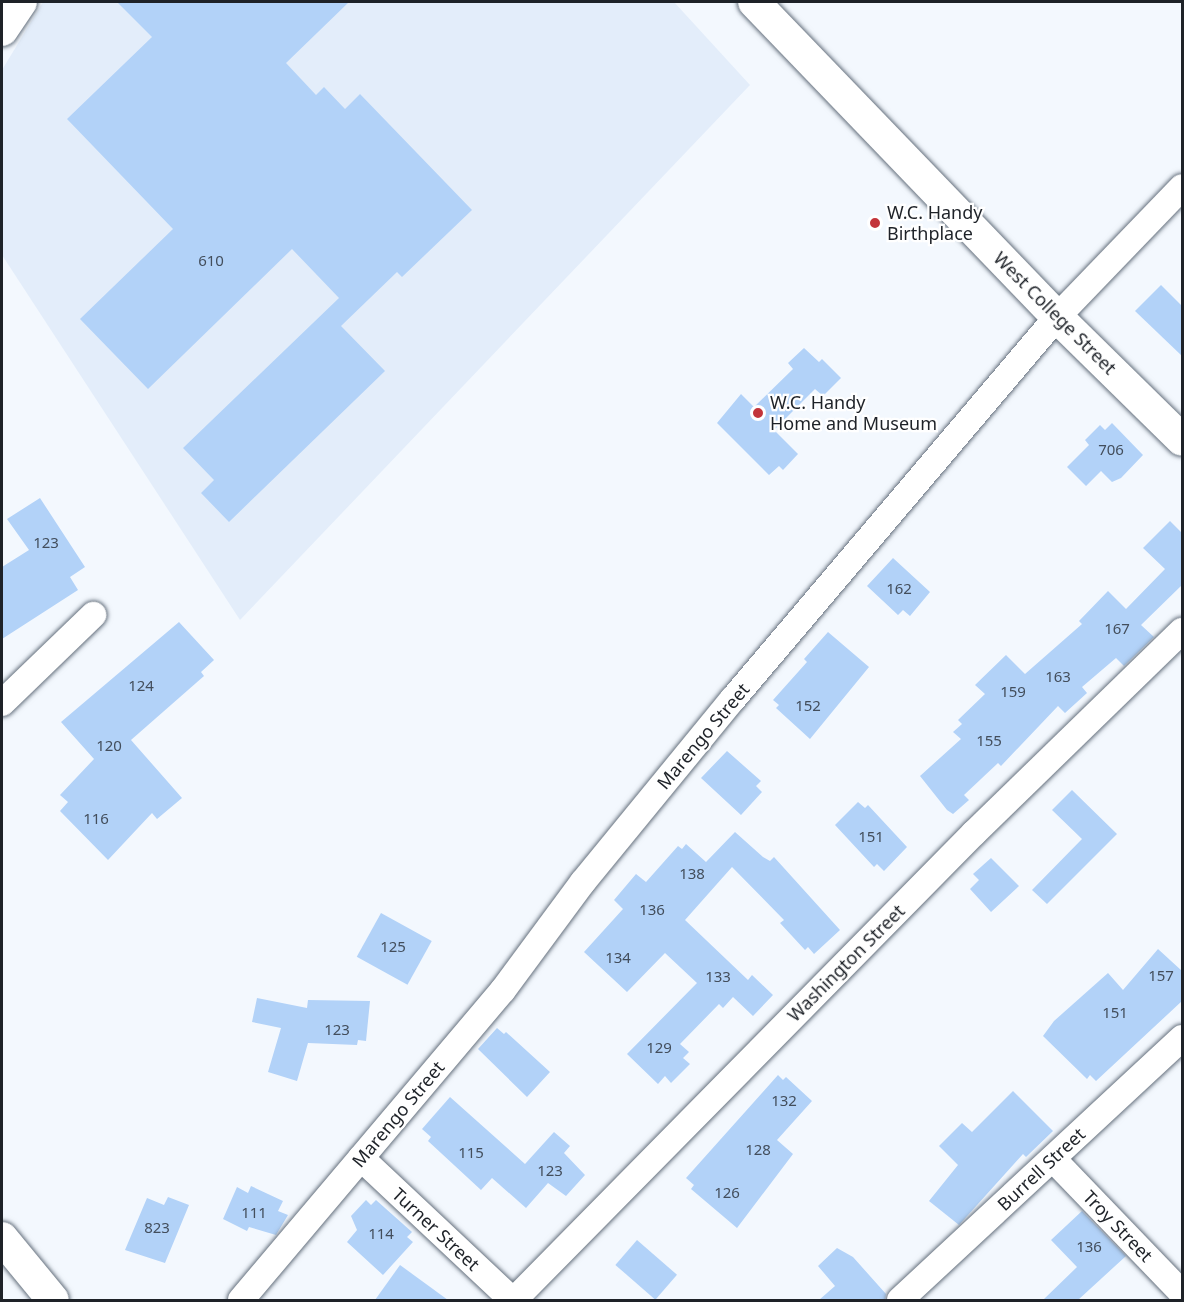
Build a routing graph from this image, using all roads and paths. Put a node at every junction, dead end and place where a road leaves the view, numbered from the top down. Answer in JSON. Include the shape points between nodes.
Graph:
{"nodes":[{"id":1,"x":21,"y":2,"type":"edge"},
{"id":2,"x":754,"y":2,"type":"edge"},
{"id":3,"x":2,"y":30,"type":"edge"},
{"id":4,"x":1182,"y":187,"type":"edge"},
{"id":5,"x":1057,"y":317,"type":"junction"},
{"id":6,"x":1182,"y":440,"type":"edge"},
{"id":7,"x":93,"y":615,"type":"dead end"},
{"id":8,"x":1182,"y":631,"type":"edge"},
{"id":9,"x":2,"y":703,"type":"edge"},
{"id":10,"x":1182,"y":1038,"type":"edge"},
{"id":11,"x":361,"y":1158,"type":"junction"},
{"id":12,"x":1053,"y":1159,"type":"junction"},
{"id":13,"x":2,"y":1238,"type":"edge"},
{"id":14,"x":1178,"y":1294,"type":"edge"},
{"id":15,"x":53,"y":1300,"type":"edge"},
{"id":16,"x":241,"y":1300,"type":"edge"},
{"id":17,"x":513,"y":1300,"type":"edge"},
{"id":18,"x":900,"y":1300,"type":"edge"}],
"edges":[{"from":1,"to":3,"type":"street"},
{"from":2,"to":5,"type":"street","name":"West College Street"},
{"from":4,"to":5,"type":"street","name":"Marengo Street"},
{"from":5,"to":6,"type":"street","name":"West College Street"},
{"from":5,"to":11,"type":"street","name":"Marengo Street","via":[[711,726],[583,882],[503,990]]},
{"from":7,"to":9,"type":"street"},
{"from":8,"to":17,"type":"street","name":"Washington Street","via":[[974,833]]},
{"from":10,"to":12,"type":"street","name":"Burrell Street"},
{"from":11,"to":16,"type":"street","name":"Marengo Street"},
{"from":11,"to":17,"type":"street","name":"Turner Street"},
{"from":12,"to":14,"type":"street","name":"Troy Street"},
{"from":12,"to":18,"type":"street","name":"Burrell Street"},
{"from":13,"to":15,"type":"street"}]}
